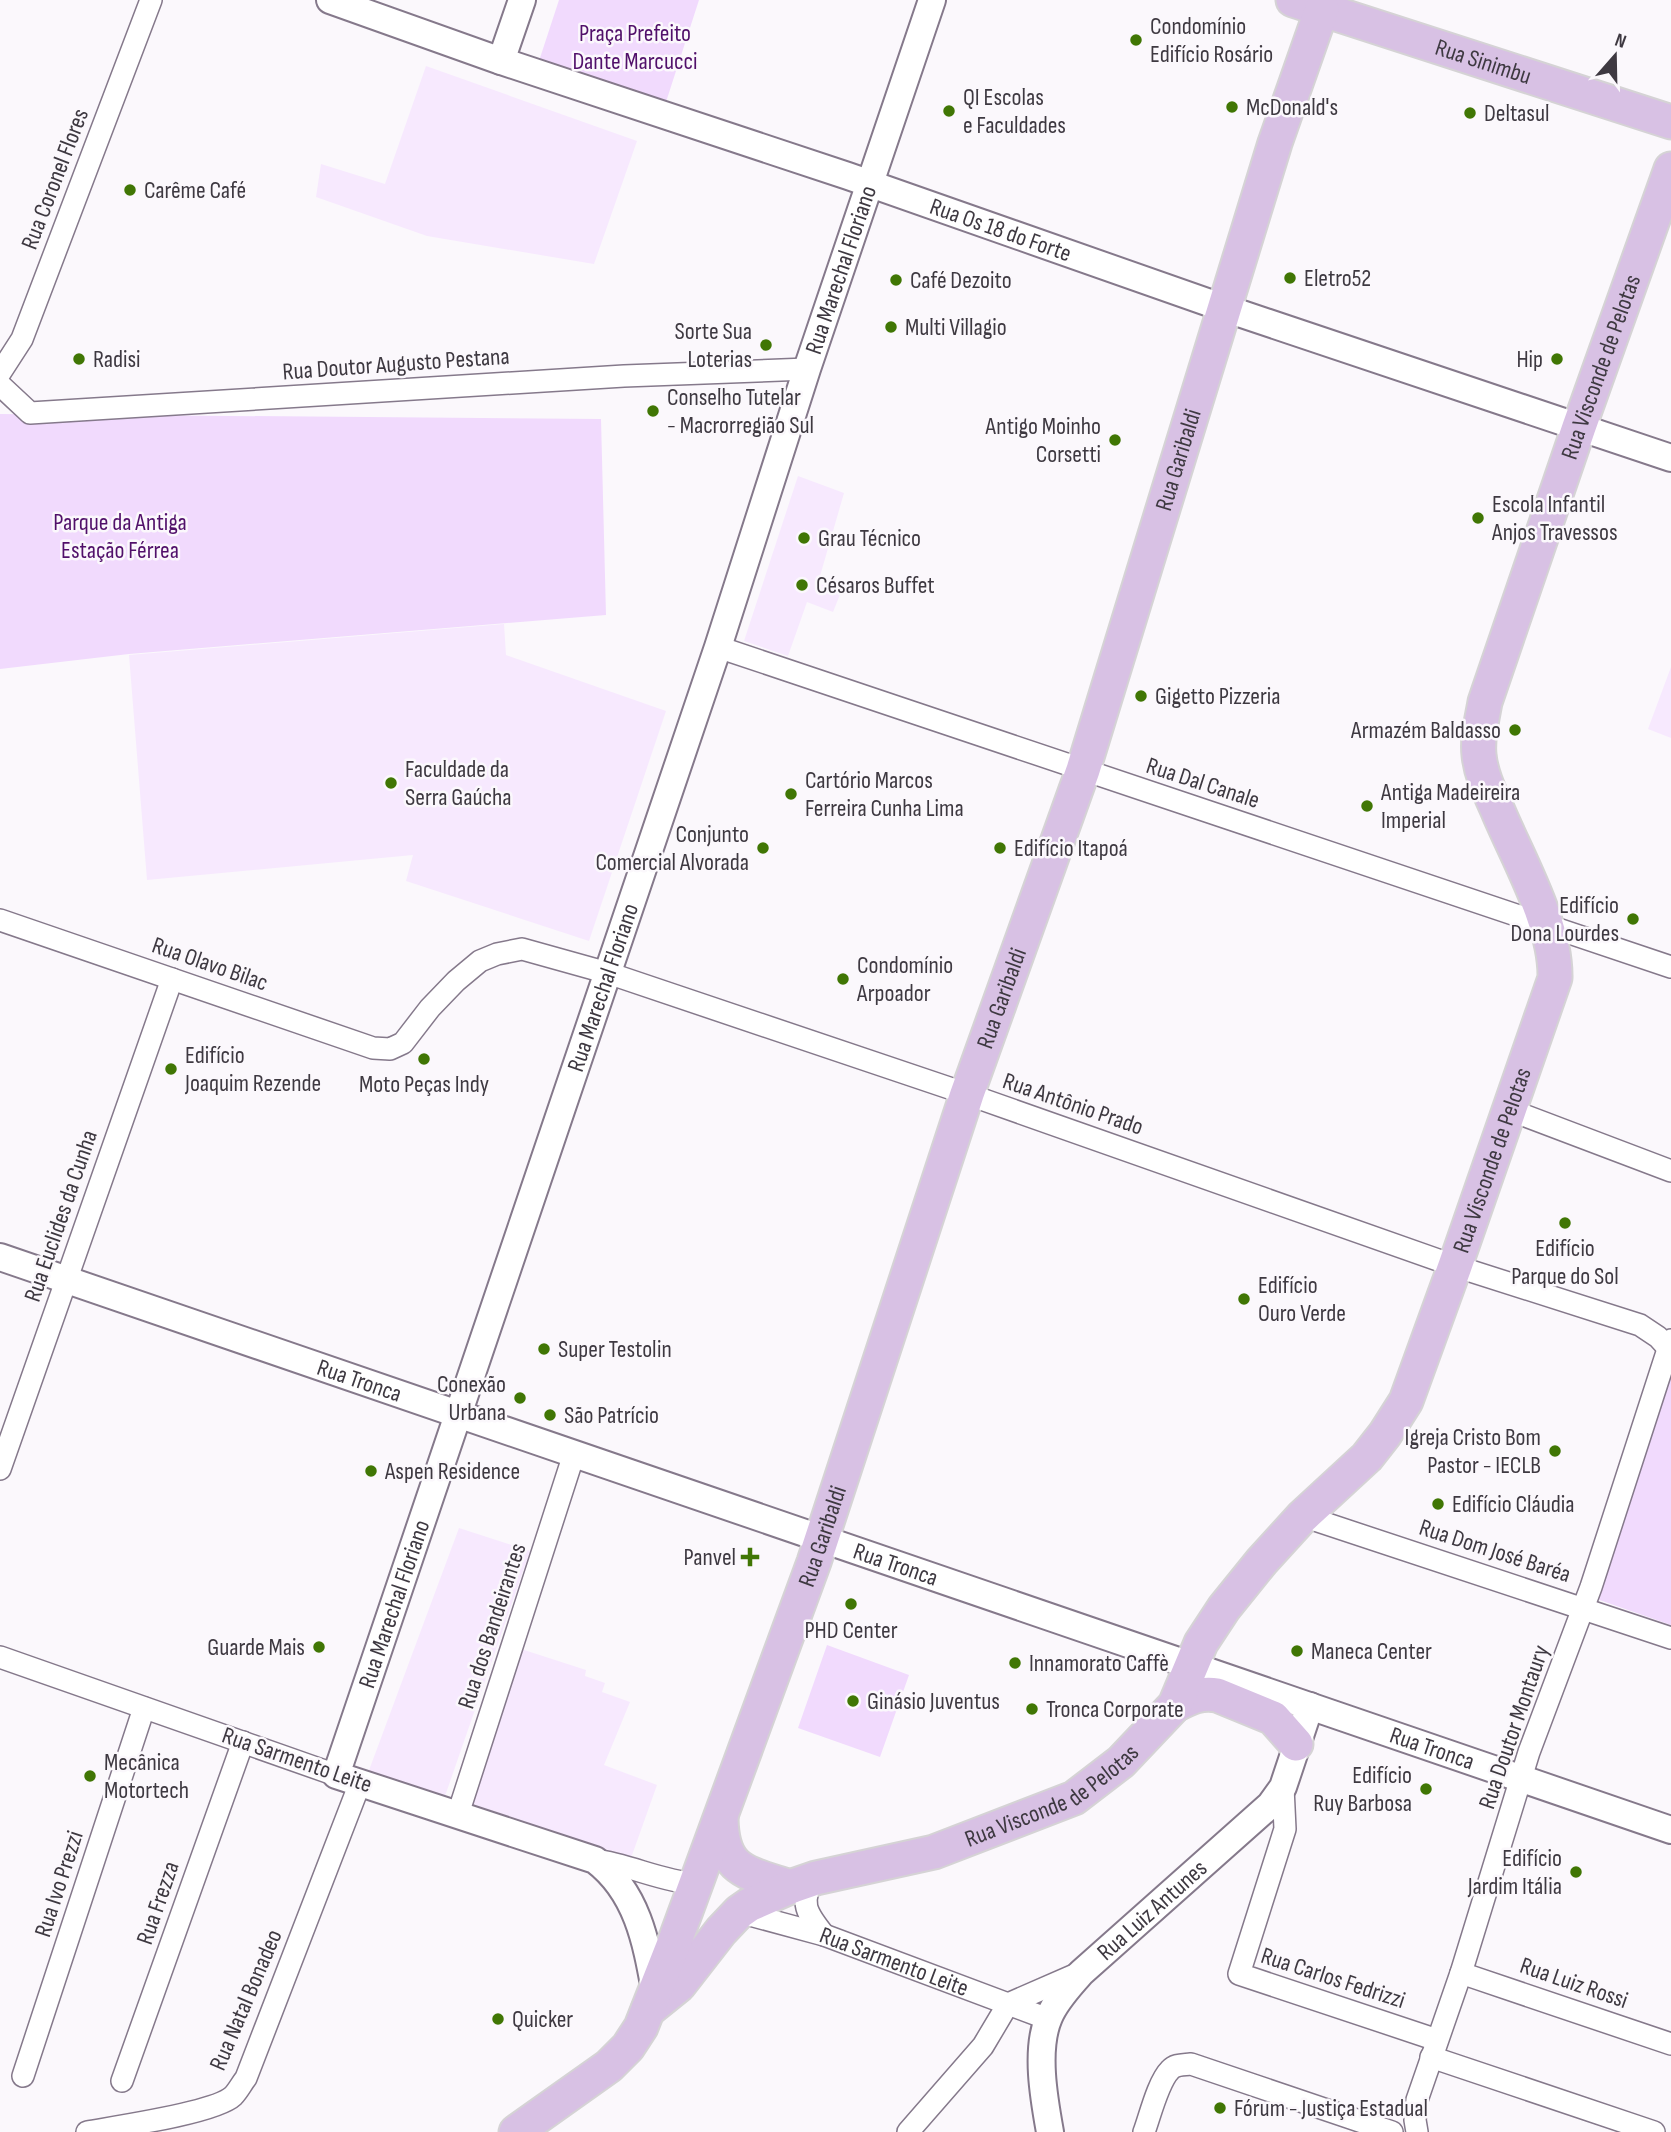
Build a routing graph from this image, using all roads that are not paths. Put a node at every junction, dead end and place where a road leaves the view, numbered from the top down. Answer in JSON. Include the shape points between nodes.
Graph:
{"nodes":[{"id":1,"x":151,"y":0,"type":"edge"},
{"id":2,"x":330,"y":0,"type":"edge"},
{"id":3,"x":522,"y":0,"type":"edge"},
{"id":4,"x":932,"y":0,"type":"edge"},
{"id":5,"x":1313,"y":3,"type":"edge"},
{"id":6,"x":501,"y":61,"type":"junction"},
{"id":7,"x":1671,"y":122,"type":"edge"},
{"id":8,"x":1671,"y":169,"type":"edge"},
{"id":9,"x":869,"y":185,"type":"junction"},
{"id":10,"x":1224,"y":308,"type":"junction"},
{"id":11,"x":807,"y":369,"type":"junction"},
{"id":12,"x":0,"y":373,"type":"edge"},
{"id":13,"x":0,"y":385,"type":"edge"},
{"id":14,"x":1579,"y":427,"type":"junction"},
{"id":15,"x":1671,"y":458,"type":"edge"},
{"id":16,"x":718,"y":647,"type":"junction"},
{"id":17,"x":1083,"y":771,"type":"junction"},
{"id":18,"x":0,"y":920,"type":"edge"},
{"id":19,"x":1547,"y":925,"type":"junction"},
{"id":20,"x":1671,"y":967,"type":"edge"},
{"id":21,"x":608,"y":973,"type":"junction"},
{"id":22,"x":172,"y":979,"type":"junction"},
{"id":23,"x":403,"y":1043,"type":"joint"},
{"id":24,"x":967,"y":1094,"type":"junction"},
{"id":25,"x":1510,"y":1110,"type":"junction"},
{"id":26,"x":1671,"y":1171,"type":"edge"},
{"id":27,"x":0,"y":1257,"type":"edge"},
{"id":28,"x":1455,"y":1266,"type":"junction"},
{"id":29,"x":66,"y":1280,"type":"junction"},
{"id":30,"x":1670,"y":1344,"type":"edge"},
{"id":31,"x":459,"y":1415,"type":"junction"},
{"id":32,"x":574,"y":1454,"type":"junction"},
{"id":33,"x":0,"y":1469,"type":"edge"},
{"id":34,"x":1303,"y":1516,"type":"junction"},
{"id":35,"x":821,"y":1538,"type":"junction"},
{"id":36,"x":1584,"y":1608,"type":"junction"},
{"id":37,"x":1671,"y":1639,"type":"edge"},
{"id":38,"x":0,"y":1657,"type":"edge"},
{"id":39,"x":1190,"y":1666,"type":"junction"},
{"id":40,"x":1175,"y":1705,"type":"junction"},
{"id":41,"x":1310,"y":1706,"type":"junction"},
{"id":42,"x":144,"y":1708,"type":"junction"},
{"id":43,"x":243,"y":1742,"type":"junction"},
{"id":44,"x":1296,"y":1744,"type":"junction"},
{"id":45,"x":348,"y":1779,"type":"junction"},
{"id":46,"x":1521,"y":1779,"type":"junction"},
{"id":47,"x":1283,"y":1787,"type":"junction"},
{"id":48,"x":458,"y":1814,"type":"junction"},
{"id":49,"x":721,"y":1818,"type":"junction"},
{"id":50,"x":1671,"y":1830,"type":"edge"},
{"id":51,"x":596,"y":1860,"type":"junction"},
{"id":52,"x":803,"y":1882,"type":"junction"},
{"id":53,"x":696,"y":1884,"type":"junction"},
{"id":54,"x":739,"y":1912,"type":"junction"},
{"id":55,"x":824,"y":1935,"type":"junction"},
{"id":56,"x":1082,"y":1972,"type":"junction"},
{"id":57,"x":1461,"y":1973,"type":"junction"},
{"id":58,"x":652,"y":2000,"type":"junction"},
{"id":59,"x":1008,"y":2004,"type":"junction"},
{"id":60,"x":1048,"y":2019,"type":"junction"},
{"id":61,"x":1671,"y":2044,"type":"edge"},
{"id":62,"x":1434,"y":2048,"type":"junction"},
{"id":63,"x":23,"y":2076,"type":"dead end"},
{"id":64,"x":122,"y":2081,"type":"dead end"},
{"id":65,"x":87,"y":2132,"type":"edge"},
{"id":66,"x":516,"y":2132,"type":"edge"},
{"id":67,"x":908,"y":2132,"type":"edge"},
{"id":68,"x":1050,"y":2132,"type":"edge"},
{"id":69,"x":1144,"y":2132,"type":"edge"},
{"id":70,"x":1392,"y":2132,"type":"edge"},
{"id":71,"x":1417,"y":2132,"type":"edge"},
{"id":72,"x":1654,"y":2132,"type":"edge"}],
"edges":[{"from":1,"to":12,"type":"street","name":"Rua Coronel Flores","via":[[22,339]]},
{"from":2,"to":6,"type":"street","name":"Rua Os 18 do Forte"},
{"from":3,"to":6,"type":"street"},
{"from":4,"to":9,"type":"street","name":"Rua Marechal Floriano"},
{"from":5,"to":7,"type":"main road","name":"Rua Sinimbu"},
{"from":5,"to":10,"type":"main road","name":"Rua Garibaldi"},
{"from":6,"to":9,"type":"street","name":"Rua Os 18 do Forte"},
{"from":8,"to":14,"type":"main road","name":"Rua Visconde de Pelotas"},
{"from":9,"to":10,"type":"street","name":"Rua Os 18 do Forte"},
{"from":9,"to":11,"type":"street","name":"Rua Marechal Floriano"},
{"from":10,"to":14,"type":"street","name":"Rua Os 18 do Forte"},
{"from":10,"to":17,"type":"main road","name":"Rua Garibaldi"},
{"from":11,"to":13,"type":"street","name":"Rua Doutor Augusto Pestana","via":[[30,413]]},
{"from":11,"to":16,"type":"street","name":"Rua Marechal Floriano"},
{"from":14,"to":15,"type":"street","name":"Rua Os 18 do Forte"},
{"from":14,"to":19,"type":"main road","name":"Rua Visconde de Pelotas","via":[[1479,731],[1485,782]]},
{"from":16,"to":17,"type":"street","name":"Rua Dal Canale"},
{"from":16,"to":21,"type":"street","name":"Rua Marechal Floriano"},
{"from":17,"to":19,"type":"street","name":"Rua Dal Canale"},
{"from":17,"to":24,"type":"main road","name":"Rua Garibaldi"},
{"from":18,"to":22,"type":"street","name":"Rua Olavo Bilac"},
{"from":19,"to":20,"type":"street","name":"Rua Dal Canale"},
{"from":19,"to":25,"type":"main road","name":"Rua Visconde de Pelotas","via":[[1556,958],[1555,978]]},
{"from":21,"to":23,"type":"street","name":"Rua Antônio Prado","via":[[522,949],[497,954],[480,961],[456,981]]},
{"from":21,"to":24,"type":"street","name":"Rua Antônio Prado"},
{"from":21,"to":31,"type":"street","name":"Rua Marechal Floriano"},
{"from":22,"to":23,"type":"street","name":"Rua Olavo Bilac","via":[[373,1048],[390,1049]]},
{"from":22,"to":29,"type":"street","name":"Rua Euclides da Cunha"},
{"from":24,"to":28,"type":"street","name":"Rua Antônio Prado"},
{"from":24,"to":35,"type":"main road","name":"Rua Garibaldi"},
{"from":25,"to":26,"type":"street"},
{"from":25,"to":28,"type":"main road","name":"Rua Visconde de Pelotas"},
{"from":27,"to":29,"type":"street","name":"Rua Tronca"},
{"from":28,"to":30,"type":"street","name":"Rua Antônio Prado","via":[[1640,1325]]},
{"from":28,"to":34,"type":"main road","name":"Rua Visconde de Pelotas","via":[[1406,1401],[1367,1457]]},
{"from":29,"to":31,"type":"street","name":"Rua Tronca"},
{"from":29,"to":33,"type":"street","name":"Rua Euclides da Cunha"},
{"from":30,"to":36,"type":"street","name":"Rua Doutor Montaury"},
{"from":31,"to":32,"type":"street","name":"Rua Tronca"},
{"from":31,"to":45,"type":"street","name":"Rua Marechal Floriano"},
{"from":32,"to":35,"type":"street","name":"Rua Tronca"},
{"from":32,"to":48,"type":"street","name":"Rua dos Bandeirantes"},
{"from":34,"to":36,"type":"street","name":"Rua Dom José Baréa"},
{"from":34,"to":39,"type":"main road","name":"Rua Visconde de Pelotas","via":[[1224,1608]]},
{"from":35,"to":39,"type":"street","name":"Rua Tronca"},
{"from":35,"to":49,"type":"main road","name":"Rua Garibaldi"},
{"from":36,"to":37,"type":"street","name":"Rua Dom José Baréa"},
{"from":36,"to":46,"type":"street","name":"Rua Doutor Montaury"},
{"from":38,"to":42,"type":"street","name":"Rua Sarmento Leite"},
{"from":39,"to":40,"type":"main road","name":"Rua Visconde de Pelotas"},
{"from":39,"to":41,"type":"street","name":"Rua Tronca"},
{"from":40,"to":44,"type":"main road","via":[[1194,1695],[1217,1695],[1273,1718]]},
{"from":40,"to":52,"type":"main road","name":"Rua Visconde de Pelotas","via":[[1121,1762],[1074,1798],[934,1852]]},
{"from":41,"to":44,"type":"street","name":"Rua Luiz Antunes"},
{"from":41,"to":46,"type":"street","name":"Rua Tronca"},
{"from":42,"to":43,"type":"street","name":"Rua Sarmento Leite"},
{"from":42,"to":63,"type":"street","name":"Rua Ivo Prezzi"},
{"from":43,"to":45,"type":"street","name":"Rua Sarmento Leite"},
{"from":43,"to":64,"type":"street","name":"Rua Frezza"},
{"from":44,"to":47,"type":"street","name":"Rua Luiz Antunes"},
{"from":45,"to":48,"type":"street","name":"Rua Sarmento Leite"},
{"from":45,"to":65,"type":"street","name":"Rua Natal Bonadeo","via":[[246,2078],[232,2097],[208,2108]]},
{"from":46,"to":50,"type":"street","name":"Rua Tronca"},
{"from":46,"to":57,"type":"street","name":"Rua Doutor Montaury"},
{"from":47,"to":56,"type":"street","name":"Rua Luiz Antunes","via":[[1262,1814]]},
{"from":47,"to":62,"type":"street","name":"Rua Carlos Fedrizzi","via":[[1285,1829],[1239,1974]]},
{"from":48,"to":51,"type":"street","name":"Rua Sarmento Leite"},
{"from":49,"to":52,"type":"main road","via":[[722,1840],[732,1861],[753,1874]]},
{"from":49,"to":53,"type":"main road","name":"Rua Garibaldi"},
{"from":51,"to":53,"type":"street","name":"Rua Sarmento Leite"},
{"from":51,"to":58,"type":"street","name":"Rua Sarmento Leite","via":[[610,1872],[635,1910],[643,1932]]},
{"from":52,"to":54,"type":"main road","name":"Rua Visconde de Pelotas"},
{"from":52,"to":55,"type":"street","via":[[808,1913]]},
{"from":53,"to":58,"type":"main road","name":"Rua Garibaldi"},
{"from":54,"to":55,"type":"street","name":"Rua Sarmento Leite"},
{"from":54,"to":58,"type":"main road","name":"Rua Visconde de Pelotas","via":[[679,1985]]},
{"from":55,"to":59,"type":"street","name":"Rua Sarmento Leite"},
{"from":56,"to":59,"type":"street"},
{"from":56,"to":60,"type":"street","name":"Rua Luiz Antunes"},
{"from":57,"to":61,"type":"street","name":"Rua Luiz Rossi"},
{"from":57,"to":62,"type":"street","name":"Rua Doutor Montaury"},
{"from":58,"to":66,"type":"main road","name":"Rua Garibaldi","via":[[628,2047],[609,2066]]},
{"from":59,"to":60,"type":"street","name":"Rua Sarmento Leite"},
{"from":59,"to":67,"type":"street","via":[[983,2046]]},
{"from":60,"to":68,"type":"street","name":"Rua Luiz Antunes","via":[[1041,2057]]},
{"from":62,"to":71,"type":"street","name":"Rua Doutor Montaury","via":[[1417,2100]]},
{"from":62,"to":72,"type":"street"},
{"from":69,"to":70,"type":"street","via":[[1164,2079],[1171,2069],[1191,2064]]}]}
